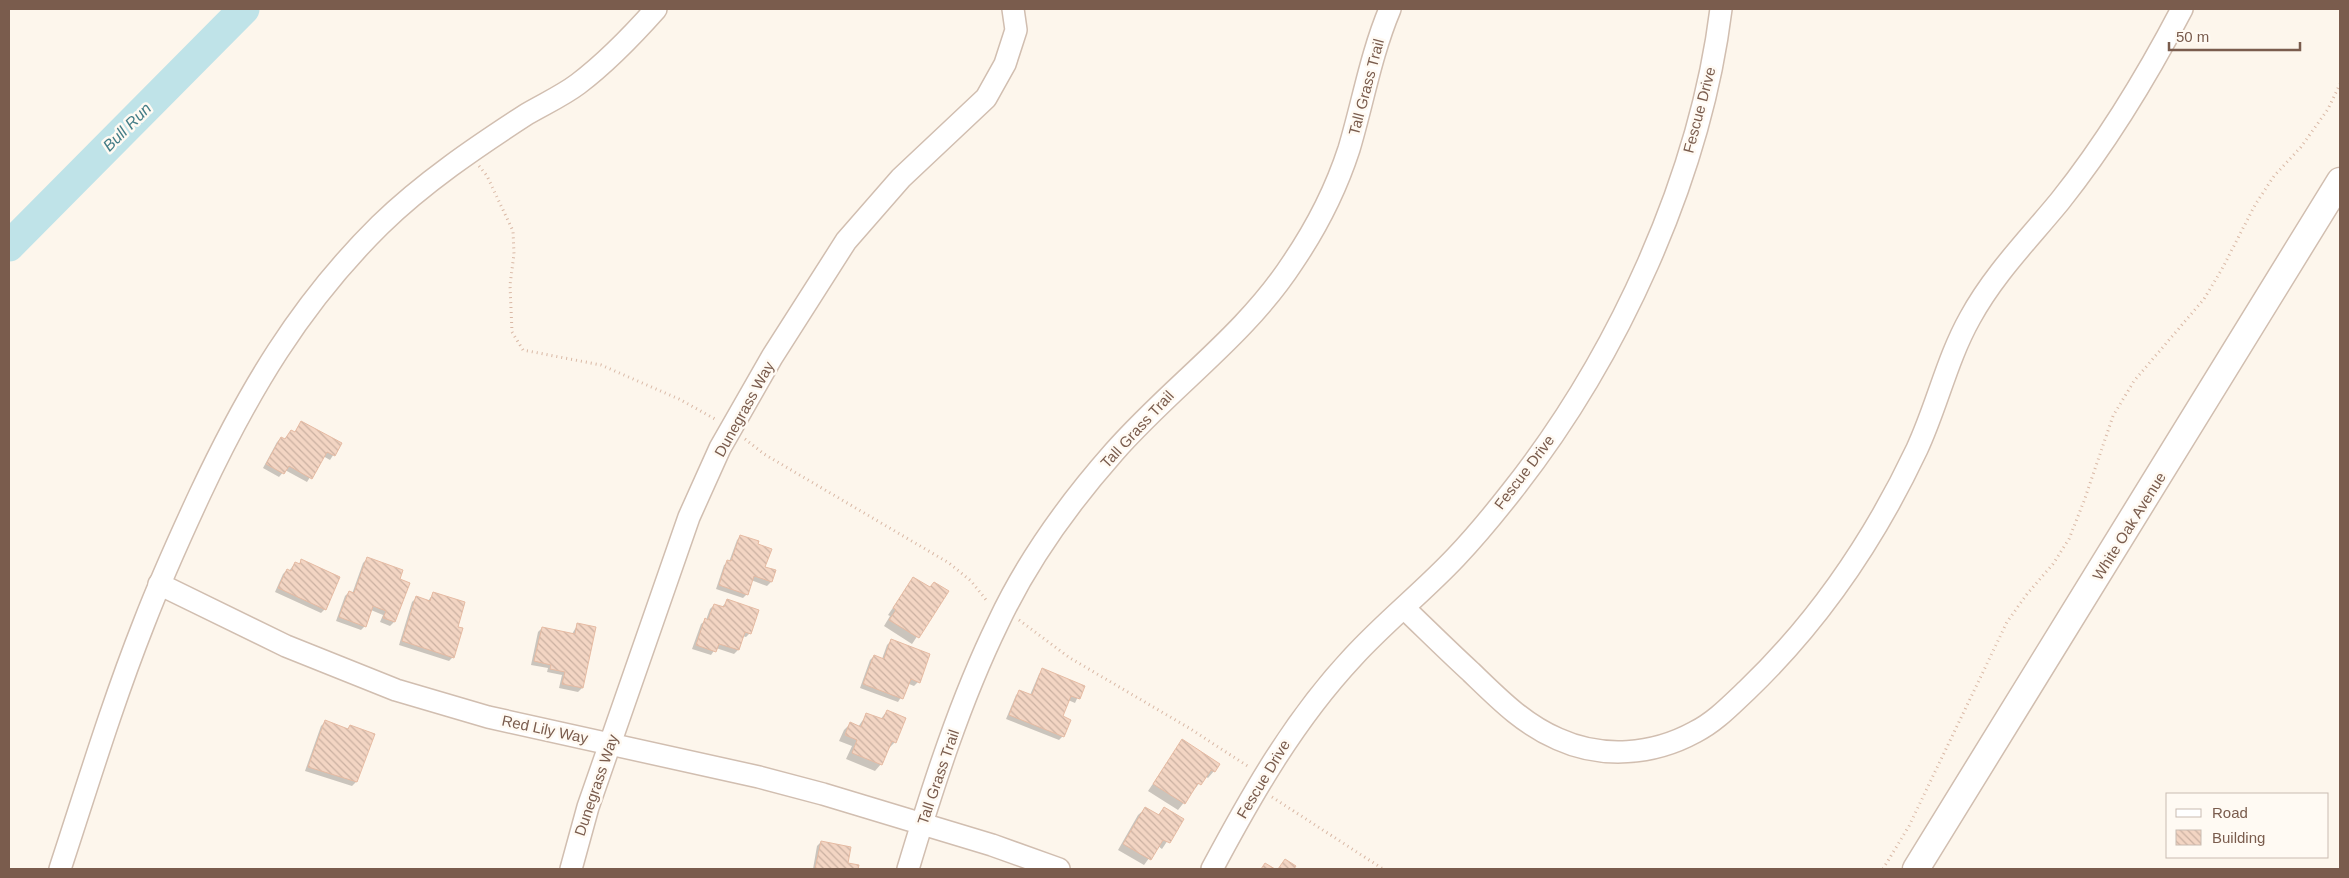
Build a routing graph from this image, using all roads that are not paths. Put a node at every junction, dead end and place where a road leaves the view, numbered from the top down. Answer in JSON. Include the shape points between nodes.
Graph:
{"nodes":[{"id":1,"x":656,"y":9,"type":"edge"},
{"id":2,"x":1013,"y":9,"type":"edge"},
{"id":3,"x":1390,"y":9,"type":"edge"},
{"id":4,"x":1721,"y":9,"type":"edge"},
{"id":5,"x":2182,"y":9,"type":"edge"},
{"id":6,"x":2340,"y":181,"type":"edge"},
{"id":7,"x":159,"y":584,"type":"junction"},
{"id":8,"x":1404,"y":608,"type":"junction"},
{"id":9,"x":610,"y":744,"type":"junction"},
{"id":10,"x":922,"y":824,"type":"junction"},
{"id":11,"x":60,"y":869,"type":"edge"},
{"id":12,"x":571,"y":869,"type":"edge"},
{"id":13,"x":908,"y":869,"type":"edge"},
{"id":14,"x":1059,"y":869,"type":"edge"},
{"id":15,"x":1212,"y":869,"type":"edge"},
{"id":16,"x":1916,"y":869,"type":"edge"}],
"edges":[{"from":1,"to":7,"type":"street","via":[[630,39],[577,84],[430,181],[380,225],[323,289],[283,341],[231,429]]},
{"from":2,"to":9,"type":"street","name":"Dunegrass Way","via":[[1016,30],[1005,64],[986,98],[902,178],[846,241],[772,357],[720,448],[689,517]]},
{"from":3,"to":10,"type":"street","name":"Tall Grass Trail","via":[[1348,151],[1327,203],[1294,262],[1236,334],[1153,410],[1091,478],[1044,543],[1004,611],[962,709]]},
{"from":4,"to":8,"type":"street","name":"Fescue Drive","via":[[1710,72],[1676,190],[1654,249],[1605,351],[1512,491],[1456,557]]},
{"from":5,"to":8,"type":"street","via":[[2116,123],[1979,301],[1958,340],[1934,407],[1907,468],[1850,567],[1771,667],[1714,720],[1679,740],[1637,751],[1602,751],[1567,743],[1540,731],[1511,711]]},
{"from":6,"to":16,"type":"street","name":"White Oak Avenue"},
{"from":7,"to":9,"type":"street","name":"Red Lily Way","via":[[286,646],[396,690],[488,717]]},
{"from":7,"to":11,"type":"street"},
{"from":8,"to":15,"type":"street","name":"Fescue Drive","via":[[1327,687],[1283,745]]},
{"from":9,"to":10,"type":"street","name":"Red Lily Way","via":[[759,777]]},
{"from":9,"to":12,"type":"street","name":"Dunegrass Way"},
{"from":10,"to":13,"type":"street","name":"Tall Grass Trail"},
{"from":10,"to":14,"type":"street","name":"Red Lily Way"}]}
